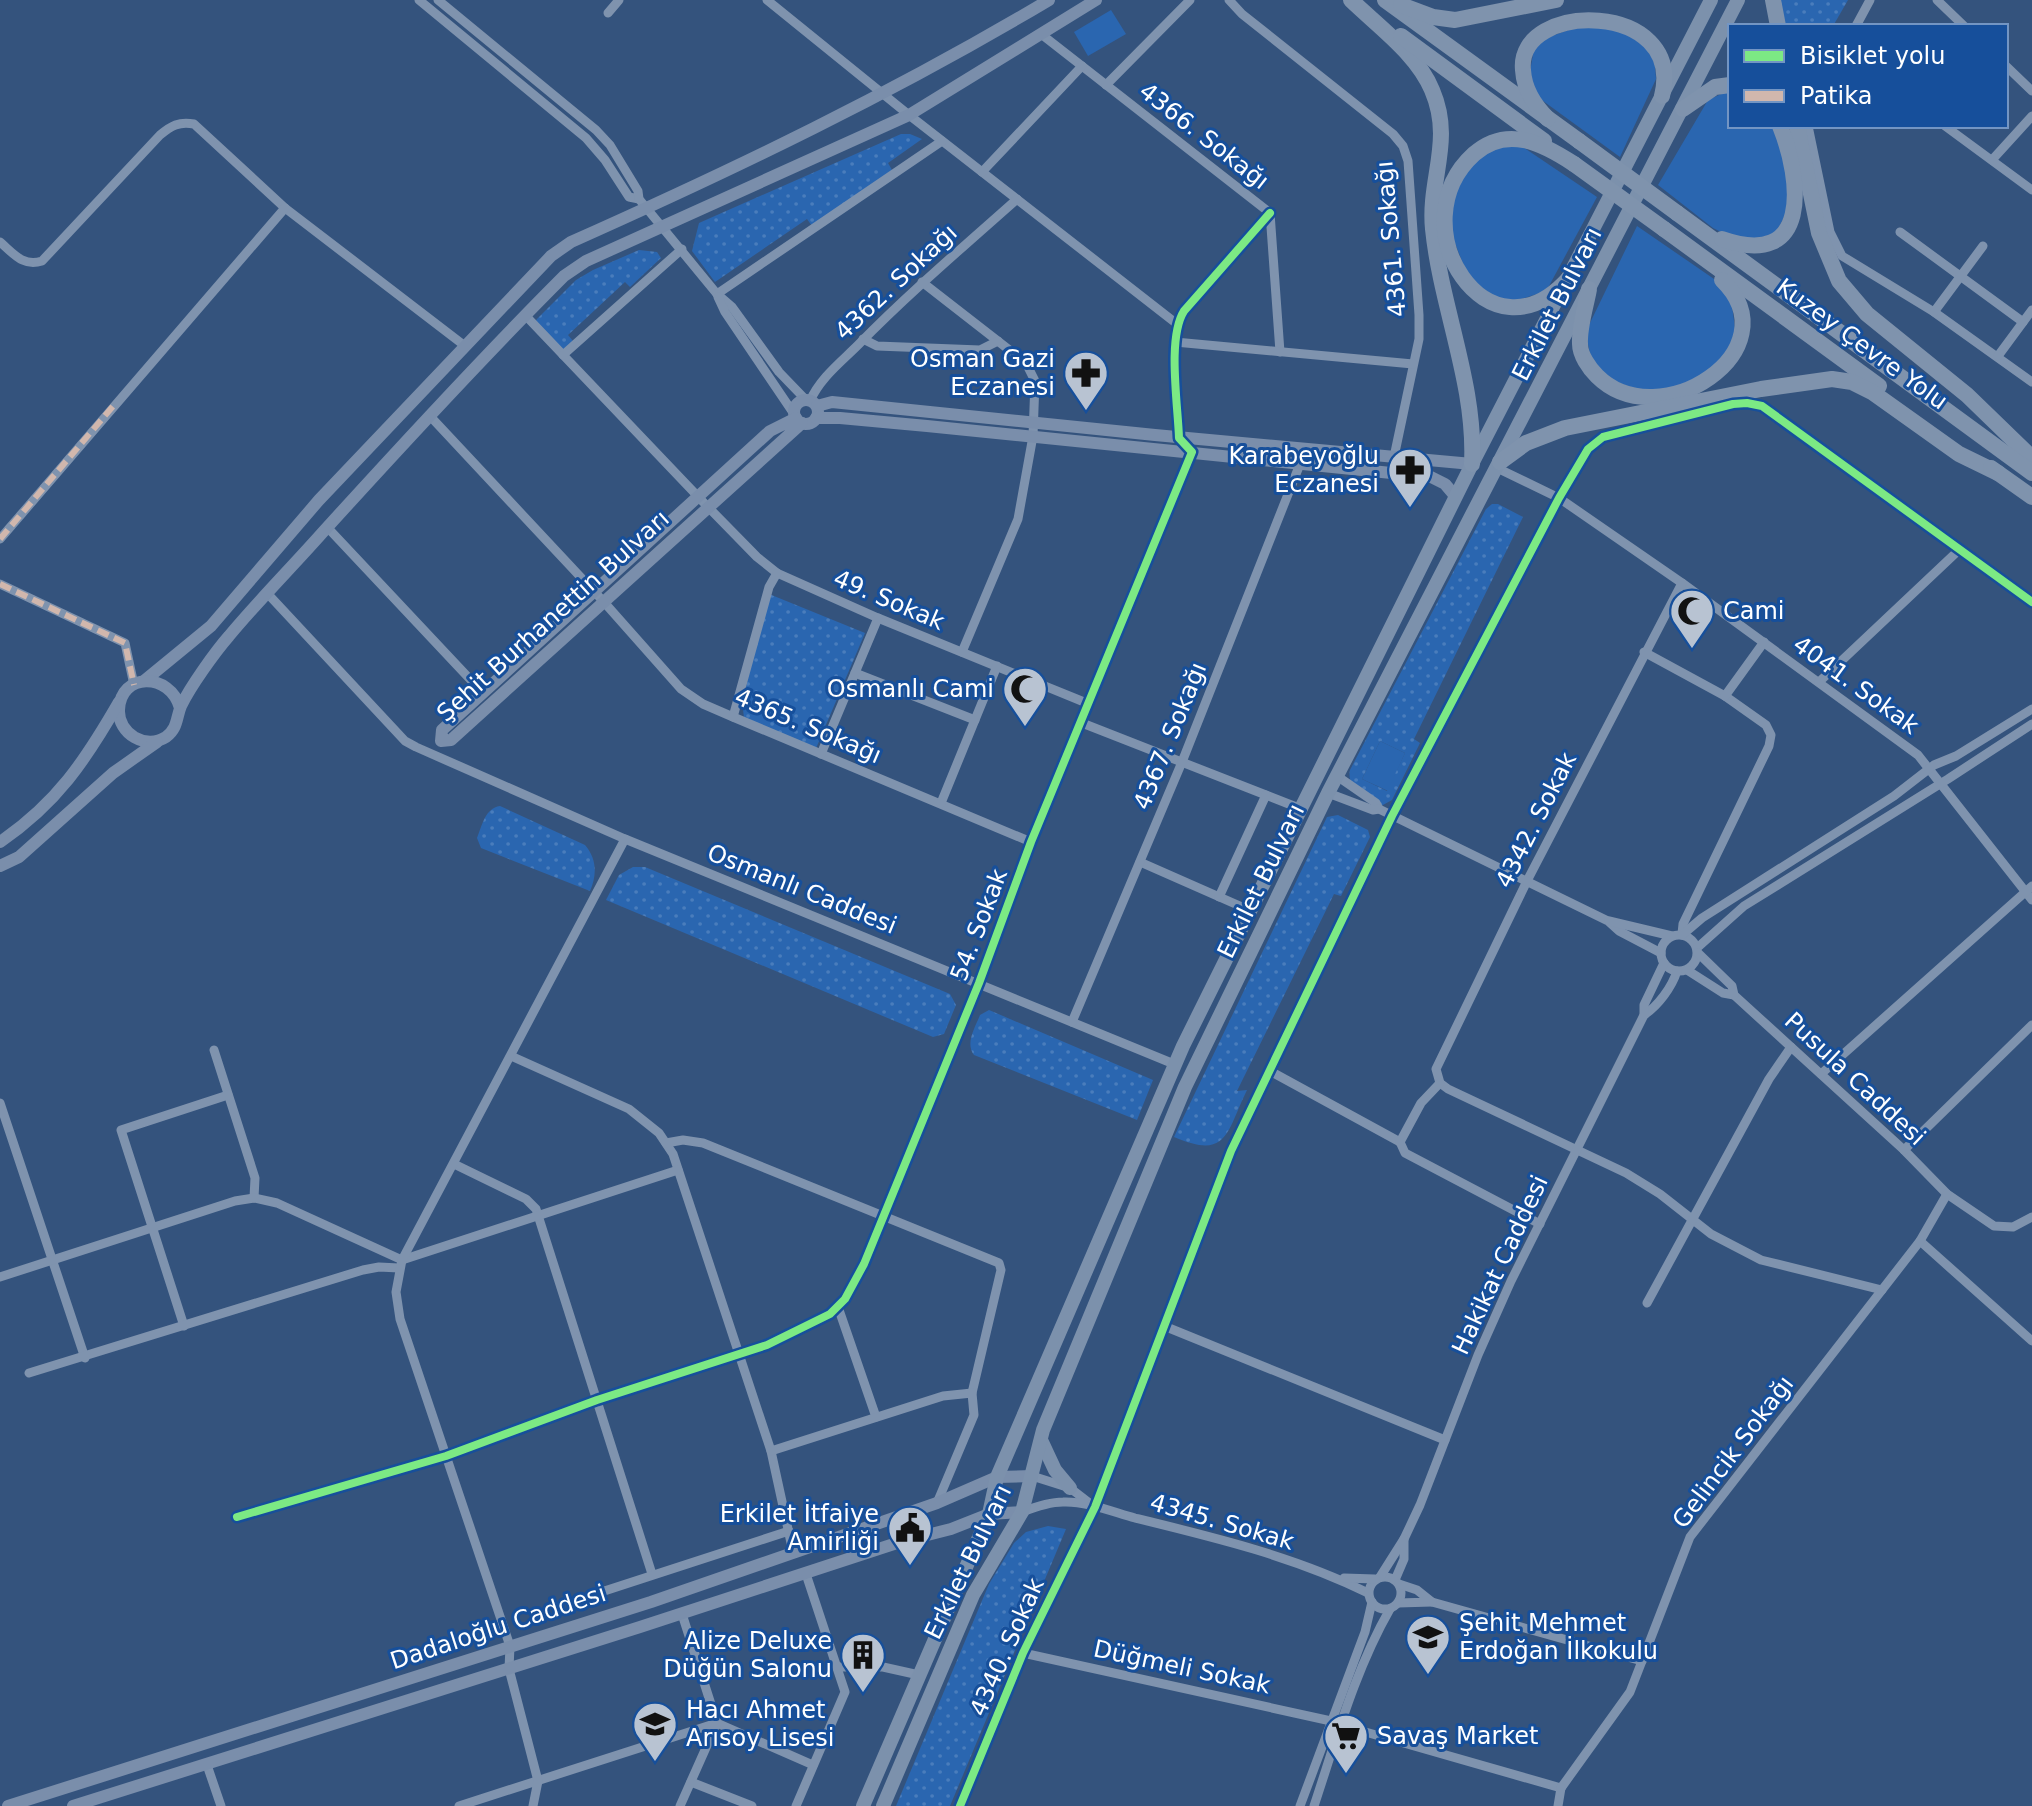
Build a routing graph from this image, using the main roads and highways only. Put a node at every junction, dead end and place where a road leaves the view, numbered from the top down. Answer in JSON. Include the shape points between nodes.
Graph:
{"nodes":[{"id":1,"x":1351,"y":0,"type":"edge"},
{"id":2,"x":1386,"y":0,"type":"edge"},
{"id":3,"x":1556,"y":0,"type":"edge"},
{"id":4,"x":1711,"y":0,"type":"edge"},
{"id":5,"x":1738,"y":0,"type":"edge"},
{"id":6,"x":1773,"y":0,"type":"edge"},
{"id":7,"x":1778,"y":24,"type":"edge"},
{"id":8,"x":1728,"y":85,"type":"edge"},
{"id":9,"x":1662,"y":96,"type":"junction"},
{"id":10,"x":1683,"y":109,"type":"junction"},
{"id":11,"x":1548,"y":119,"type":"junction"},
{"id":12,"x":1780,"y":128,"type":"edge"},
{"id":13,"x":1797,"y":128,"type":"edge"},
{"id":14,"x":1574,"y":164,"type":"junction"},
{"id":15,"x":1706,"y":233,"type":"junction"},
{"id":16,"x":1690,"y":248,"type":"junction"},
{"id":17,"x":1570,"y":277,"type":"junction"},
{"id":18,"x":1589,"y":289,"type":"junction"},
{"id":19,"x":2032,"y":458,"type":"edge"},
{"id":20,"x":1472,"y":464,"type":"junction"},
{"id":21,"x":1499,"y":465,"type":"junction"},
{"id":22,"x":1998,"y":473,"type":"junction"},
{"id":23,"x":2032,"y":473,"type":"edge"},
{"id":24,"x":2032,"y":497,"type":"edge"},
{"id":25,"x":1041,"y":1440,"type":"junction"},
{"id":26,"x":1070,"y":1488,"type":"road end"},
{"id":27,"x":863,"y":1806,"type":"edge"},
{"id":28,"x":883,"y":1806,"type":"edge"}],
"edges":[{"from":1,"to":14,"type":"highway"},
{"from":1,"to":20,"type":"highway","via":[[1416,63],[1439,112],[1442,141],[1432,226],[1469,405]]},
{"from":2,"to":3,"type":"highway","via":[[1455,20]]},
{"from":2,"to":11,"type":"highway"},
{"from":4,"to":9,"type":"main road","name":"Erkilet Bulvarı"},
{"from":5,"to":10,"type":"main road","name":"Erkilet Bulvarı"},
{"from":6,"to":7,"type":"highway"},
{"from":8,"to":10,"type":"highway","via":[[1715,87]]},
{"from":9,"to":11,"type":"highway","via":[[1662,58],[1646,32],[1608,13],[1570,12],[1539,28],[1524,56],[1527,90]]},
{"from":9,"to":17,"type":"main road","name":"Erkilet Bulvarı"},
{"from":10,"to":18,"type":"main road","name":"Erkilet Bulvarı"},
{"from":11,"to":15,"type":"highway","name":"Kuzey Çevre Yolu","bridge":true},
{"from":12,"to":15,"type":"highway","via":[[1796,191],[1785,231],[1772,242],[1750,247]]},
{"from":13,"to":19,"type":"highway","via":[[1822,244],[1848,293]]},
{"from":14,"to":16,"type":"highway","name":"Kuzey Çevre Yolu","bridge":true},
{"from":14,"to":17,"type":"highway","via":[[1524,139],[1492,142],[1458,173],[1444,219],[1456,269],[1491,303],[1526,307],[1549,297]]},
{"from":15,"to":23,"type":"highway","name":"Kuzey Çevre Yolu"},
{"from":16,"to":18,"type":"highway","via":[[1735,294],[1743,321],[1738,343],[1724,365],[1686,391],[1661,397],[1635,395],[1598,377],[1580,343]]},
{"from":16,"to":22,"type":"highway","name":"Kuzey Çevre Yolu"},
{"from":17,"to":20,"type":"main road","name":"Erkilet Bulvarı"},
{"from":18,"to":21,"type":"main road","name":"Erkilet Bulvarı"},
{"from":20,"to":27,"type":"main road","name":"Erkilet Bulvarı","via":[[1174,1064]]},
{"from":21,"to":22,"type":"highway","via":[[1526,443],[1565,428],[1832,379],[1872,392],[1959,454]]},
{"from":21,"to":25,"type":"main road","name":"Erkilet Bulvarı","via":[[1328,793],[1185,1087]]},
{"from":22,"to":24,"type":"highway","name":"Kuzey Çevre Yolu"},
{"from":25,"to":26,"type":"main road"},
{"from":25,"to":28,"type":"main road","name":"Erkilet Bulvarı","via":[[1022,1512],[973,1595]]}]}
